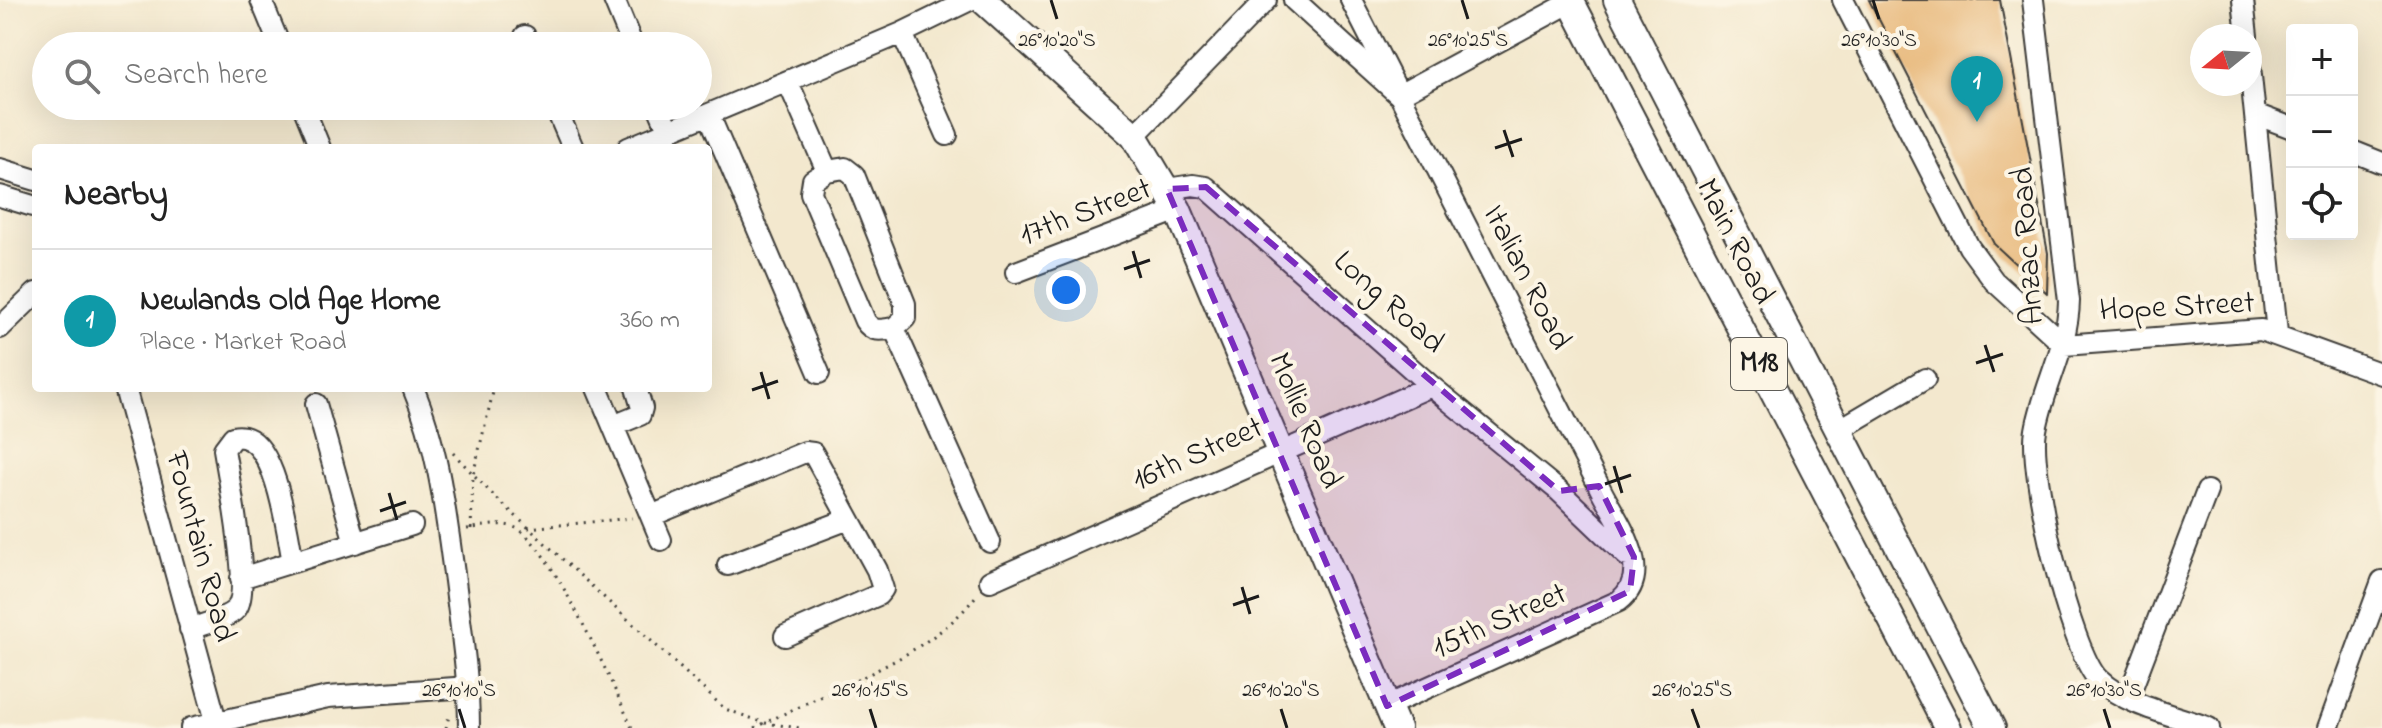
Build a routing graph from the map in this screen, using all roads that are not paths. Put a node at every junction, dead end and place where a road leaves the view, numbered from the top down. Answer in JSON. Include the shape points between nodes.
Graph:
{"nodes":[{"id":1,"x":261,"y":0,"type":"edge"},
{"id":2,"x":614,"y":0,"type":"edge"},
{"id":3,"x":970,"y":0,"type":"edge"},
{"id":4,"x":983,"y":0,"type":"edge"},
{"id":5,"x":1266,"y":0,"type":"edge"},
{"id":6,"x":1294,"y":0,"type":"edge"},
{"id":7,"x":1351,"y":0,"type":"edge"},
{"id":8,"x":1617,"y":0,"type":"edge"},
{"id":9,"x":1843,"y":0,"type":"edge"},
{"id":10,"x":2033,"y":0,"type":"edge"},
{"id":11,"x":2243,"y":0,"type":"edge"},
{"id":12,"x":1572,"y":1,"type":"edge"},
{"id":13,"x":2246,"y":24,"type":"edge"},
{"id":14,"x":274,"y":32,"type":"edge"},
{"id":15,"x":627,"y":32,"type":"edge"},
{"id":16,"x":902,"y":33,"type":"junction"},
{"id":17,"x":788,"y":82,"type":"junction"},
{"id":18,"x":1399,"y":95,"type":"junction"},
{"id":19,"x":2253,"y":96,"type":"edge"},
{"id":20,"x":712,"y":114,"type":"edge"},
{"id":21,"x":2255,"y":114,"type":"junction"},
{"id":22,"x":309,"y":120,"type":"edge"},
{"id":23,"x":561,"y":120,"type":"edge"},
{"id":24,"x":664,"y":120,"type":"edge"},
{"id":25,"x":697,"y":120,"type":"edge"},
{"id":26,"x":711,"y":120,"type":"edge"},
{"id":27,"x":2286,"y":126,"type":"edge"},
{"id":28,"x":669,"y":132,"type":"junction"},
{"id":29,"x":947,"y":135,"type":"dead end"},
{"id":30,"x":1138,"y":140,"type":"junction"},
{"id":31,"x":318,"y":144,"type":"edge"},
{"id":32,"x":571,"y":144,"type":"edge"},
{"id":33,"x":639,"y":144,"type":"edge"},
{"id":34,"x":2358,"y":153,"type":"edge"},
{"id":35,"x":2382,"y":163,"type":"edge"},
{"id":36,"x":0,"y":169,"type":"edge"},
{"id":37,"x":827,"y":171,"type":"junction"},
{"id":38,"x":32,"y":179,"type":"edge"},
{"id":39,"x":0,"y":196,"type":"edge"},
{"id":40,"x":1173,"y":200,"type":"junction"},
{"id":41,"x":32,"y":206,"type":"edge"},
{"id":42,"x":1016,"y":272,"type":"dead end"},
{"id":43,"x":32,"y":297,"type":"edge"},
{"id":44,"x":0,"y":328,"type":"edge"},
{"id":45,"x":894,"y":328,"type":"junction"},
{"id":46,"x":2277,"y":333,"type":"junction"},
{"id":47,"x":2064,"y":345,"type":"junction"},
{"id":48,"x":819,"y":373,"type":"dead end"},
{"id":49,"x":2382,"y":374,"type":"edge"},
{"id":50,"x":1925,"y":379,"type":"dead end"},
{"id":51,"x":1431,"y":386,"type":"junction"},
{"id":52,"x":126,"y":392,"type":"edge"},
{"id":53,"x":414,"y":392,"type":"edge"},
{"id":54,"x":599,"y":392,"type":"edge"},
{"id":55,"x":637,"y":392,"type":"edge"},
{"id":56,"x":316,"y":404,"type":"dead end"},
{"id":57,"x":613,"y":426,"type":"junction"},
{"id":58,"x":1837,"y":431,"type":"junction"},
{"id":59,"x":1279,"y":451,"type":"junction"},
{"id":60,"x":1599,"y":486,"type":"junction"},
{"id":61,"x":1559,"y":491,"type":"junction"},
{"id":62,"x":2207,"y":491,"type":"dead end"},
{"id":63,"x":651,"y":516,"type":"junction"},
{"id":64,"x":849,"y":519,"type":"junction"},
{"id":65,"x":661,"y":540,"type":"dead end"},
{"id":66,"x":990,"y":542,"type":"dead end"},
{"id":67,"x":355,"y":543,"type":"junction"},
{"id":68,"x":293,"y":562,"type":"junction"},
{"id":69,"x":1635,"y":564,"type":"junction"},
{"id":70,"x":728,"y":565,"type":"dead end"},
{"id":71,"x":241,"y":578,"type":"junction"},
{"id":72,"x":990,"y":581,"type":"road end"},
{"id":73,"x":2382,"y":581,"type":"edge"},
{"id":74,"x":190,"y":629,"type":"junction"},
{"id":75,"x":785,"y":636,"type":"dead end"},
{"id":76,"x":469,"y":687,"type":"junction"},
{"id":77,"x":2128,"y":698,"type":"junction"},
{"id":78,"x":1392,"y":717,"type":"edge"},
{"id":79,"x":216,"y":721,"type":"junction"},
{"id":80,"x":191,"y":728,"type":"edge"},
{"id":81,"x":469,"y":728,"type":"edge"},
{"id":82,"x":1948,"y":728,"type":"edge"},
{"id":83,"x":1992,"y":728,"type":"edge"},
{"id":84,"x":2209,"y":728,"type":"edge"},
{"id":85,"x":2328,"y":728,"type":"edge"}],
"edges":[{"from":1,"to":14,"type":"street"},
{"from":2,"to":15,"type":"street"},
{"from":3,"to":16,"type":"street"},
{"from":4,"to":30,"type":"main road"},
{"from":5,"to":30,"type":"street"},
{"from":6,"to":18,"type":"street"},
{"from":7,"to":18,"type":"street","name":"Italian Road"},
{"from":8,"to":58,"type":"main road","name":"Main Road","number":"M18"},
{"from":9,"to":47,"type":"street","via":[[1969,247],[1994,281]]},
{"from":10,"to":47,"type":"street","name":"Anzac Road","via":[[2068,275]]},
{"from":11,"to":13,"type":"street"},
{"from":12,"to":18,"type":"street"},
{"from":12,"to":82,"type":"main road","name":"Main Road","number":"M18"},
{"from":16,"to":17,"type":"street"},
{"from":16,"to":29,"type":"street"},
{"from":17,"to":20,"type":"street"},
{"from":17,"to":37,"type":"street"},
{"from":18,"to":60,"type":"street","name":"Italian Road"},
{"from":19,"to":21,"type":"street"},
{"from":21,"to":27,"type":"street"},
{"from":21,"to":46,"type":"street"},
{"from":22,"to":31,"type":"street"},
{"from":23,"to":32,"type":"street"},
{"from":24,"to":28,"type":"street"},
{"from":25,"to":28,"type":"street"},
{"from":26,"to":48,"type":"street"},
{"from":28,"to":33,"type":"street"},
{"from":30,"to":40,"type":"main road","name":"Mollie Road"},
{"from":34,"to":35,"type":"street"},
{"from":36,"to":38,"type":"street"},
{"from":37,"to":45,"type":"street","via":[[845,168],[854,175],[905,304],[905,318]]},
{"from":37,"to":45,"type":"street","via":[[813,180],[811,193],[865,321],[878,331]]},
{"from":39,"to":41,"type":"street"},
{"from":40,"to":42,"type":"street","name":"17th Street"},
{"from":40,"to":51,"type":"street","name":"Long Road","via":[[1206,187]]},
{"from":40,"to":59,"type":"main road","name":"Mollie Road"},
{"from":43,"to":44,"type":"street"},
{"from":45,"to":66,"type":"street"},
{"from":46,"to":47,"type":"street","name":"Hope Street","via":[[2245,329]]},
{"from":46,"to":49,"type":"street","name":"Hope Street"},
{"from":47,"to":77,"type":"street","name":"Anzac Road","via":[[2036,429],[2035,464],[2077,639],[2089,668]]},
{"from":50,"to":58,"type":"street"},
{"from":51,"to":59,"type":"street","name":"16th Street"},
{"from":51,"to":61,"type":"street","name":"Long Road"},
{"from":52,"to":74,"type":"street","name":"Fountain Road"},
{"from":53,"to":76,"type":"street","via":[[433,446]]},
{"from":54,"to":57,"type":"street"},
{"from":55,"to":57,"type":"street","via":[[640,415]]},
{"from":56,"to":67,"type":"street"},
{"from":57,"to":63,"type":"street"},
{"from":58,"to":83,"type":"main road","name":"Main Road","number":"M18"},
{"from":59,"to":72,"type":"street","name":"16th Street"},
{"from":59,"to":78,"type":"main road","name":"Mollie Road"},
{"from":60,"to":61,"type":"street"},
{"from":60,"to":69,"type":"street","name":"Italian Road"},
{"from":61,"to":69,"type":"street","name":"Long Road"},
{"from":62,"to":77,"type":"street"},
{"from":63,"to":64,"type":"street","via":[[812,452]]},
{"from":63,"to":65,"type":"street"},
{"from":64,"to":70,"type":"street"},
{"from":64,"to":75,"type":"street","via":[[882,581],[882,591]]},
{"from":67,"to":68,"type":"street"},
{"from":67,"to":68,"type":"street","via":[[412,525],[382,535]]},
{"from":68,"to":71,"type":"street"},
{"from":68,"to":71,"type":"street","via":[[267,458],[251,440],[233,437],[224,449]]},
{"from":69,"to":78,"type":"street","name":"15th Street","via":[[1633,585],[1619,601]]},
{"from":71,"to":74,"type":"street","via":[[235,611]]},
{"from":73,"to":85,"type":"street"},
{"from":74,"to":79,"type":"street","name":"Fountain Road"},
{"from":76,"to":79,"type":"street","via":[[328,697]]},
{"from":76,"to":81,"type":"street"},
{"from":77,"to":84,"type":"street"},
{"from":79,"to":80,"type":"street"}]}
